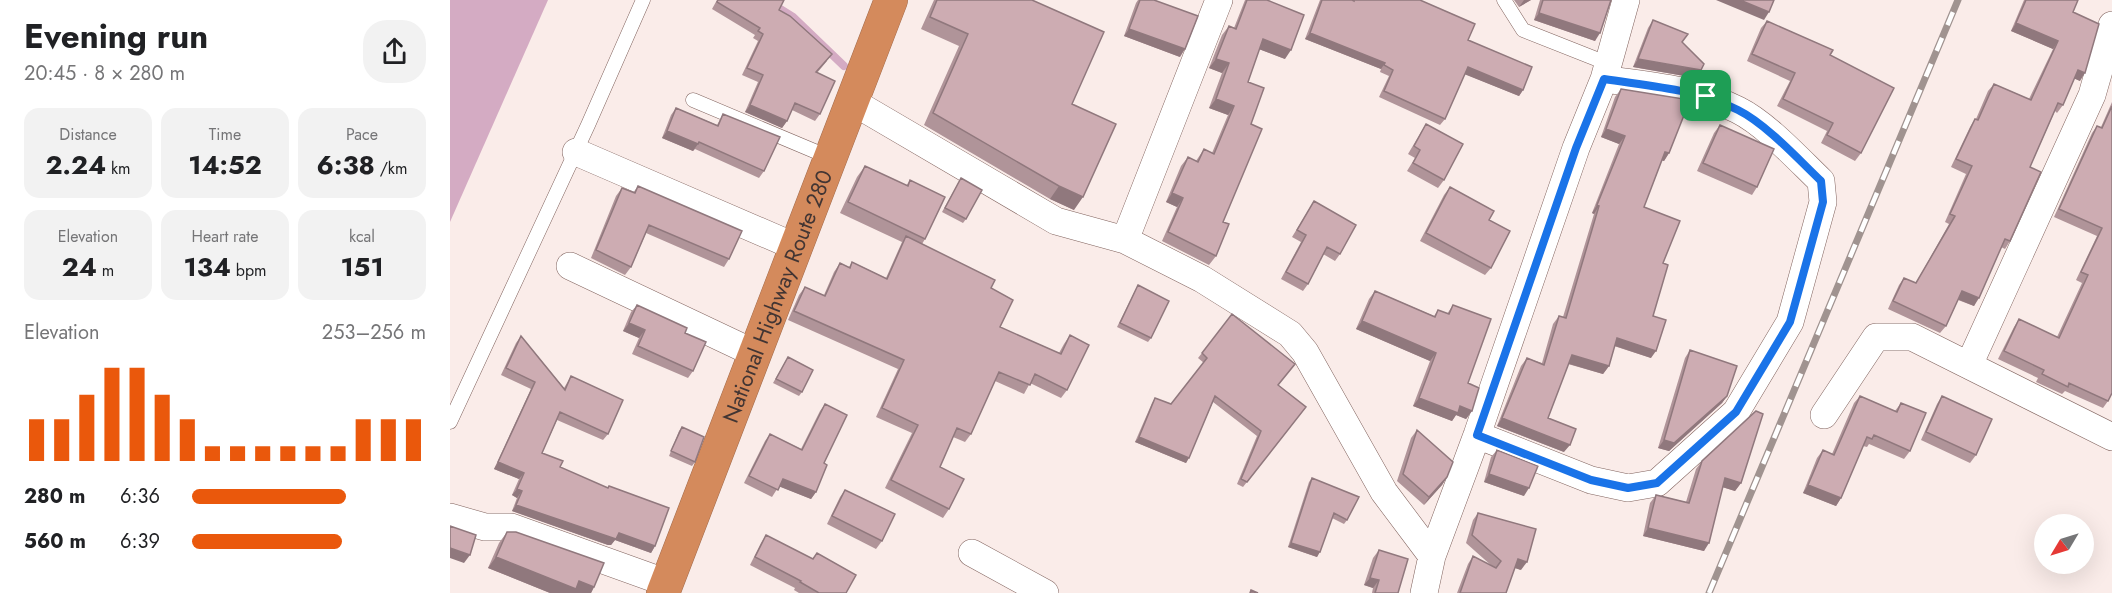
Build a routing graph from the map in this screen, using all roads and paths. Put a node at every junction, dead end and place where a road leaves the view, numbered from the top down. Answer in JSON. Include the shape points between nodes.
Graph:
{"nodes":[{"id":1,"x":643,"y":0,"type":"edge"},
{"id":2,"x":891,"y":0,"type":"edge"},
{"id":3,"x":1219,"y":0,"type":"edge"},
{"id":4,"x":1504,"y":0,"type":"edge"},
{"id":5,"x":1626,"y":0,"type":"edge"},
{"id":6,"x":2112,"y":25,"type":"edge"},
{"id":7,"x":1607,"y":71,"type":"junction"},
{"id":8,"x":693,"y":100,"type":"dead end"},
{"id":9,"x":853,"y":102,"type":"junction"},
{"id":10,"x":576,"y":152,"type":"junction"},
{"id":11,"x":831,"y":158,"type":"junction"},
{"id":12,"x":1125,"y":240,"type":"junction"},
{"id":13,"x":796,"y":247,"type":"junction"},
{"id":14,"x":570,"y":266,"type":"dead end"},
{"id":15,"x":756,"y":354,"type":"junction"},
{"id":16,"x":1969,"y":365,"type":"junction"},
{"id":17,"x":1824,"y":415,"type":"dead end"},
{"id":18,"x":450,"y":422,"type":"edge"},
{"id":19,"x":2111,"y":434,"type":"edge"},
{"id":20,"x":1477,"y":435,"type":"junction"},
{"id":21,"x":450,"y":517,"type":"edge"},
{"id":22,"x":972,"y":553,"type":"dead end"},
{"id":23,"x":1432,"y":556,"type":"junction"},
{"id":24,"x":665,"y":588,"type":"edge"},
{"id":25,"x":1045,"y":593,"type":"edge"},
{"id":26,"x":1424,"y":593,"type":"edge"}],
"edges":[{"from":1,"to":10,"type":"lane"},
{"from":2,"to":9,"type":"highway","name":"National Highway Route 280"},
{"from":3,"to":12,"type":"street"},
{"from":4,"to":7,"type":"lane","via":[[1523,30]]},
{"from":5,"to":7,"type":"street"},
{"from":6,"to":16,"type":"street","via":[[2092,95]]},
{"from":7,"to":20,"type":"street","via":[[1572,159]]},
{"from":7,"to":20,"type":"street","via":[[1706,96],[1740,110],[1821,181],[1823,202],[1790,322],[1736,412],[1657,483],[1628,488],[1591,480]]},
{"from":8,"to":11,"type":"lane"},
{"from":9,"to":11,"type":"highway","name":"National Highway Route 280"},
{"from":9,"to":12,"type":"street","via":[[1056,221]]},
{"from":10,"to":13,"type":"street"},
{"from":10,"to":18,"type":"lane"},
{"from":11,"to":13,"type":"highway","name":"National Highway Route 280"},
{"from":12,"to":23,"type":"street","via":[[1202,279],[1290,334],[1305,352],[1384,492]]},
{"from":13,"to":15,"type":"highway","name":"National Highway Route 280"},
{"from":14,"to":15,"type":"street"},
{"from":15,"to":24,"type":"highway","name":"National Highway Route 280"},
{"from":16,"to":17,"type":"street","via":[[1912,338],[1876,337]]},
{"from":16,"to":19,"type":"street"},
{"from":20,"to":23,"type":"street"},
{"from":21,"to":24,"type":"street","via":[[485,527],[512,527]]},
{"from":22,"to":25,"type":"street"},
{"from":23,"to":26,"type":"street"}]}
